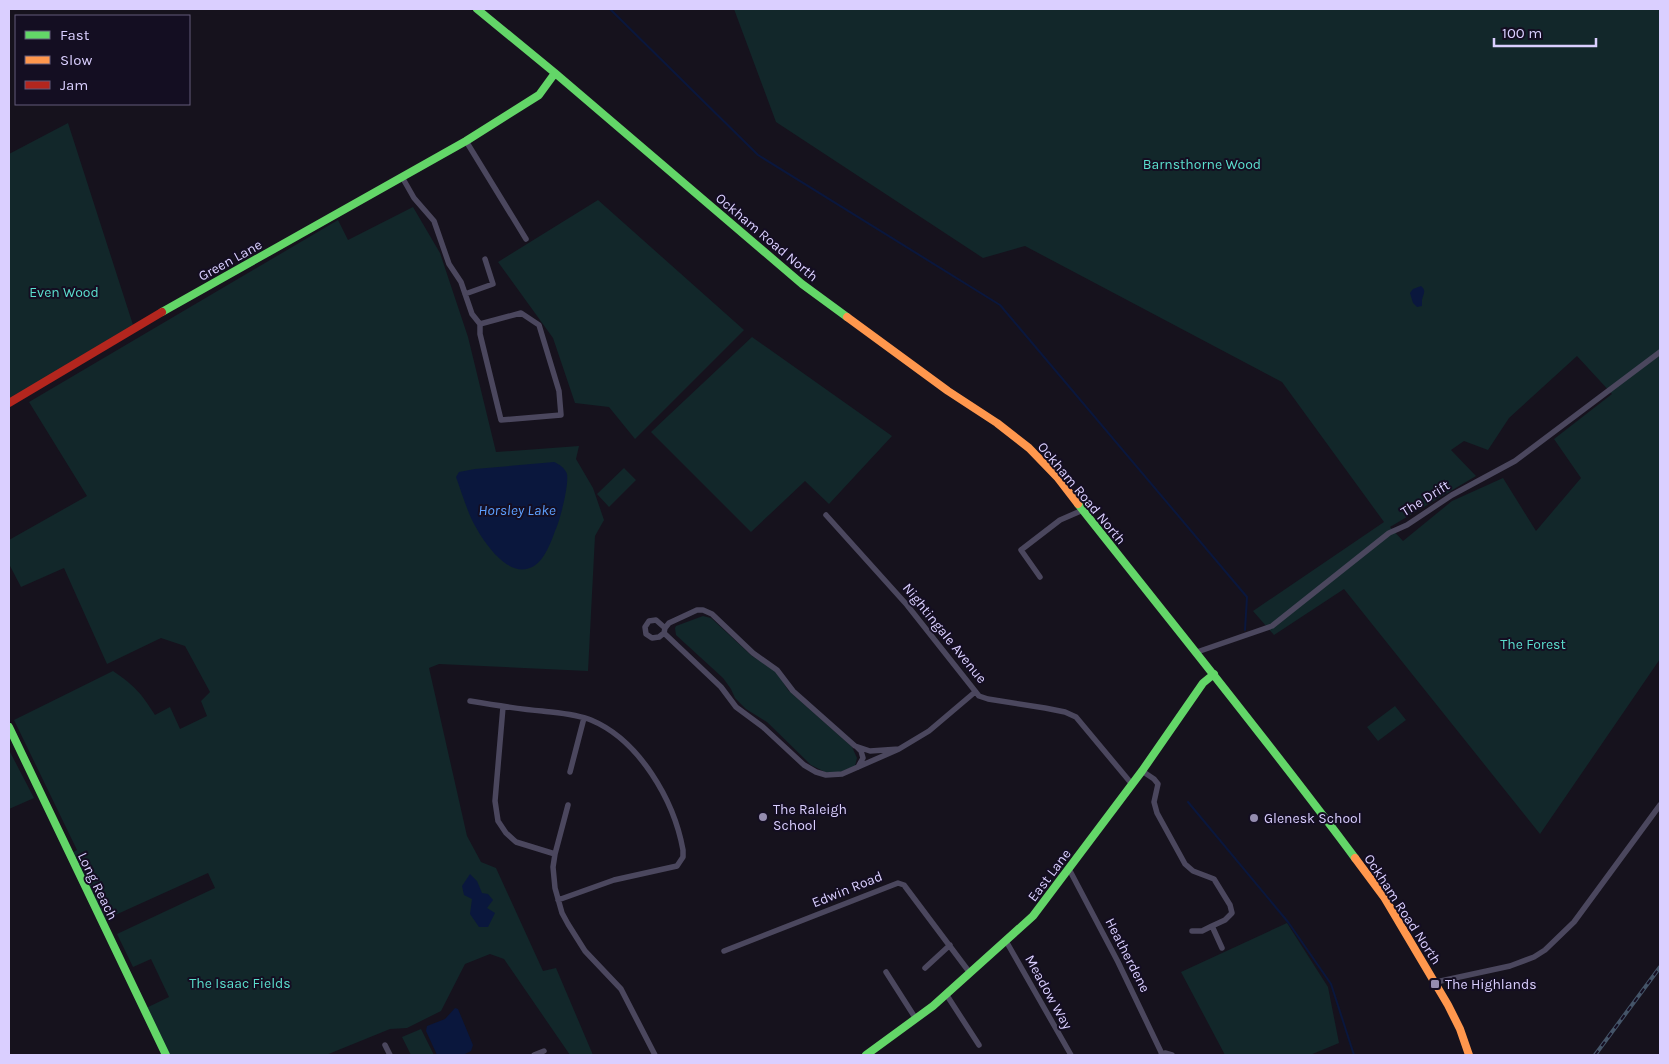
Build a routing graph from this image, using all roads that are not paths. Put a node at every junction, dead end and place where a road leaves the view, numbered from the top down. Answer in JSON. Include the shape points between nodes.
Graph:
{"nodes":[{"id":1,"x":477,"y":9,"type":"edge"},
{"id":2,"x":555,"y":73,"type":"junction"},
{"id":3,"x":466,"y":141,"type":"junction"},
{"id":4,"x":402,"y":178,"type":"junction"},
{"id":5,"x":526,"y":239,"type":"dead end"},
{"id":6,"x":485,"y":259,"type":"dead end"},
{"id":7,"x":465,"y":294,"type":"junction"},
{"id":8,"x":480,"y":324,"type":"junction"},
{"id":9,"x":1660,"y":352,"type":"edge"},
{"id":10,"x":9,"y":403,"type":"edge"},
{"id":11,"x":1083,"y":510,"type":"junction"},
{"id":12,"x":826,"y":515,"type":"dead end"},
{"id":13,"x":1040,"y":577,"type":"dead end"},
{"id":14,"x":1197,"y":652,"type":"junction"},
{"id":15,"x":1214,"y":674,"type":"junction"},
{"id":16,"x":975,"y":692,"type":"junction"},
{"id":17,"x":470,"y":701,"type":"dead end"},
{"id":18,"x":503,"y":707,"type":"junction"},
{"id":19,"x":584,"y":718,"type":"junction"},
{"id":20,"x":9,"y":727,"type":"edge"},
{"id":21,"x":856,"y":746,"type":"junction"},
{"id":22,"x":899,"y":749,"type":"junction"},
{"id":23,"x":857,"y":767,"type":"junction"},
{"id":24,"x":1142,"y":771,"type":"junction"},
{"id":25,"x":570,"y":772,"type":"dead end"},
{"id":26,"x":1131,"y":783,"type":"junction"},
{"id":27,"x":568,"y":805,"type":"dead end"},
{"id":28,"x":1660,"y":805,"type":"edge"},
{"id":29,"x":555,"y":854,"type":"junction"},
{"id":30,"x":1069,"y":869,"type":"junction"},
{"id":31,"x":558,"y":900,"type":"junction"},
{"id":32,"x":1212,"y":926,"type":"junction"},
{"id":33,"x":1192,"y":931,"type":"dead end"},
{"id":34,"x":1006,"y":941,"type":"junction"},
{"id":35,"x":950,"y":945,"type":"junction"},
{"id":36,"x":1222,"y":948,"type":"dead end"},
{"id":37,"x":724,"y":951,"type":"dead end"},
{"id":38,"x":925,"y":968,"type":"dead end"},
{"id":39,"x":886,"y":972,"type":"dead end"},
{"id":40,"x":970,"y":973,"type":"junction"},
{"id":41,"x":1436,"y":982,"type":"junction"},
{"id":42,"x":946,"y":994,"type":"junction"},
{"id":43,"x":916,"y":1019,"type":"junction"},
{"id":44,"x":385,"y":1045,"type":"dead end"},
{"id":45,"x":979,"y":1045,"type":"dead end"},
{"id":46,"x":544,"y":1051,"type":"dead end"},
{"id":47,"x":166,"y":1055,"type":"edge"},
{"id":48,"x":390,"y":1055,"type":"edge"},
{"id":49,"x":534,"y":1055,"type":"edge"},
{"id":50,"x":655,"y":1055,"type":"edge"},
{"id":51,"x":866,"y":1055,"type":"edge"},
{"id":52,"x":1071,"y":1055,"type":"edge"},
{"id":53,"x":1162,"y":1055,"type":"edge"},
{"id":54,"x":1172,"y":1055,"type":"edge"},
{"id":55,"x":1468,"y":1055,"type":"edge"}],
"edges":[{"from":1,"to":2,"type":"street","name":"Ockham Road North"},
{"from":2,"to":3,"type":"street","name":"Green Lane","via":[[539,95]]},
{"from":2,"to":11,"type":"street","name":"Ockham Road North","via":[[802,284],[1030,448]]},
{"from":3,"to":4,"type":"street","name":"Green Lane"},
{"from":3,"to":5,"type":"street"},
{"from":4,"to":7,"type":"street","via":[[434,221],[449,264]]},
{"from":4,"to":10,"type":"street","name":"Green Lane","via":[[134,328]]},
{"from":6,"to":7,"type":"street","via":[[493,284]]},
{"from":7,"to":8,"type":"street","via":[[472,314]]},
{"from":8,"to":8,"type":"street","via":[[502,420],[561,415],[559,391],[539,325],[521,313]]},
{"from":9,"to":14,"type":"street","name":"The Drift","via":[[1514,461],[1389,534],[1272,626]]},
{"from":11,"to":13,"type":"street","via":[[1060,520],[1021,550]]},
{"from":11,"to":14,"type":"street","name":"Ockham Road North"},
{"from":12,"to":16,"type":"street","name":"Nightingale Avenue","via":[[922,622]]},
{"from":14,"to":15,"type":"street","name":"Ockham Road North"},
{"from":15,"to":24,"type":"street","name":"East Lane","via":[[1203,683]]},
{"from":15,"to":41,"type":"street","name":"Ockham Road North","via":[[1388,902]]},
{"from":16,"to":22,"type":"street","via":[[929,731]]},
{"from":16,"to":26,"type":"street","name":"Nightingale Avenue","via":[[988,700],[1045,708],[1076,717]]},
{"from":17,"to":18,"type":"street"},
{"from":18,"to":19,"type":"street"},
{"from":18,"to":29,"type":"street","via":[[495,801],[498,822],[516,842]]},
{"from":19,"to":25,"type":"street"},
{"from":19,"to":31,"type":"street","via":[[620,738],[649,769],[670,806],[684,853],[682,860],[673,868],[614,880]]},
{"from":20,"to":47,"type":"street","name":"Long Reach"},
{"from":21,"to":22,"type":"street","via":[[870,751]]},
{"from":21,"to":23,"type":"street","via":[[863,758]]},
{"from":21,"to":23,"type":"street","via":[[793,691],[777,670],[753,653],[708,611],[697,610],[669,623],[664,630],[736,707],[763,726],[812,770],[831,775]]},
{"from":22,"to":23,"type":"street"},
{"from":24,"to":26,"type":"street","name":"East Lane"},
{"from":24,"to":32,"type":"street","via":[[1158,784],[1154,802],[1157,813],[1185,864],[1193,871],[1214,879],[1230,905],[1230,917]]},
{"from":26,"to":30,"type":"street","name":"East Lane"},
{"from":27,"to":29,"type":"street"},
{"from":28,"to":41,"type":"street","via":[[1574,922],[1545,950],[1510,966]]},
{"from":29,"to":31,"type":"street","via":[[553,879]]},
{"from":30,"to":34,"type":"street","name":"East Lane","via":[[1033,916]]},
{"from":30,"to":53,"type":"street","name":"Heatherdene"},
{"from":31,"to":50,"type":"street","via":[[585,951],[621,989]]},
{"from":32,"to":33,"type":"street"},
{"from":32,"to":36,"type":"street"},
{"from":34,"to":40,"type":"street","name":"East Lane"},
{"from":34,"to":52,"type":"street","name":"Meadow Way"},
{"from":35,"to":37,"type":"street","name":"Edwin Road","via":[[904,885],[898,882]]},
{"from":35,"to":38,"type":"street"},
{"from":35,"to":40,"type":"street","name":"Edwin Road"},
{"from":39,"to":43,"type":"street"},
{"from":40,"to":42,"type":"street","name":"East Lane"},
{"from":41,"to":55,"type":"street","name":"Ockham Road North","via":[[1460,1029]]},
{"from":42,"to":43,"type":"street","name":"East Lane"},
{"from":42,"to":45,"type":"street"},
{"from":43,"to":51,"type":"street","name":"East Lane"},
{"from":44,"to":48,"type":"street"},
{"from":46,"to":49,"type":"street"},
{"from":53,"to":54,"type":"street","name":"Heatherdene"}]}
